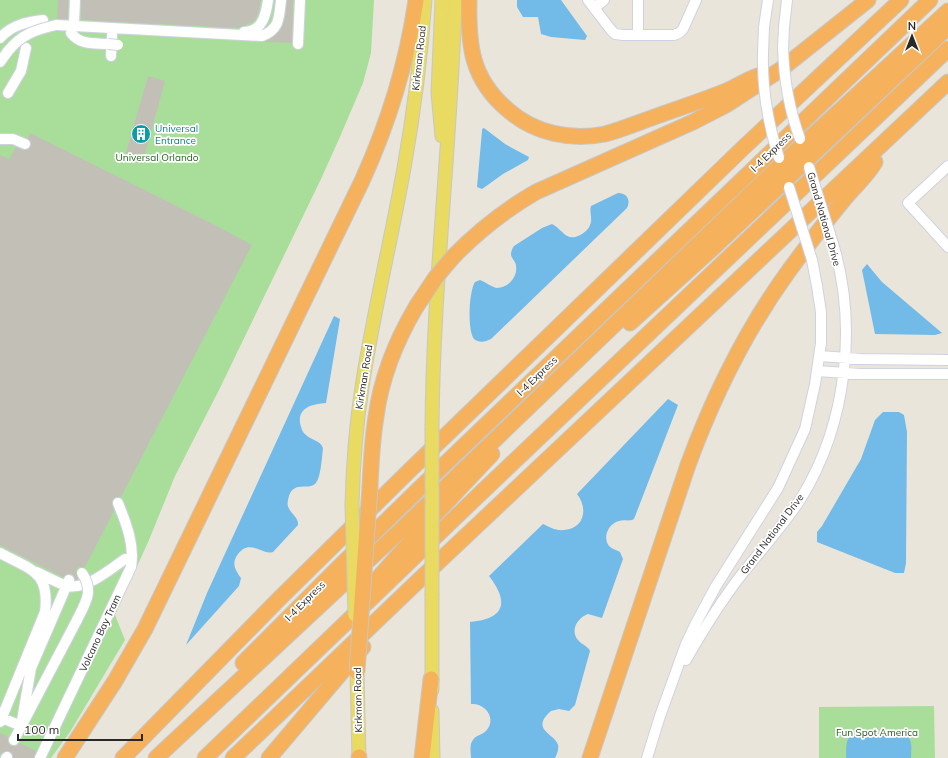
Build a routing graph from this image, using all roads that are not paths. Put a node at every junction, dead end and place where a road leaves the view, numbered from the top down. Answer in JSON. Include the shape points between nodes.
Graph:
{"nodes":[{"id":1,"x":75,"y":0,"type":"edge"},
{"id":2,"x":268,"y":0,"type":"edge"},
{"id":3,"x":280,"y":0,"type":"edge"},
{"id":4,"x":298,"y":0,"type":"edge"},
{"id":5,"x":416,"y":0,"type":"edge"},
{"id":6,"x":424,"y":0,"type":"edge"},
{"id":7,"x":442,"y":0,"type":"edge"},
{"id":8,"x":456,"y":0,"type":"edge"},
{"id":9,"x":469,"y":0,"type":"edge"},
{"id":10,"x":604,"y":0,"type":"edge"},
{"id":11,"x":638,"y":0,"type":"edge"},
{"id":12,"x":696,"y":0,"type":"edge"},
{"id":13,"x":768,"y":0,"type":"edge"},
{"id":14,"x":787,"y":0,"type":"edge"},
{"id":15,"x":868,"y":0,"type":"edge"},
{"id":16,"x":901,"y":0,"type":"edge"},
{"id":17,"x":930,"y":0,"type":"edge"},
{"id":18,"x":591,"y":4,"type":"edge"},
{"id":19,"x":948,"y":11,"type":"edge"},
{"id":20,"x":44,"y":20,"type":"dead end"},
{"id":21,"x":74,"y":22,"type":"dead end"},
{"id":22,"x":948,"y":27,"type":"edge"},
{"id":23,"x":71,"y":33,"type":"dead end"},
{"id":24,"x":218,"y":33,"type":"junction"},
{"id":25,"x":638,"y":35,"type":"junction"},
{"id":26,"x":0,"y":38,"type":"edge"},
{"id":27,"x":296,"y":42,"type":"dead end"},
{"id":28,"x":26,"y":48,"type":"dead end"},
{"id":29,"x":948,"y":49,"type":"edge"},
{"id":30,"x":111,"y":56,"type":"dead end"},
{"id":31,"x":0,"y":62,"type":"edge"},
{"id":32,"x":780,"y":70,"type":"junction"},
{"id":33,"x":948,"y":82,"type":"edge"},
{"id":34,"x":8,"y":93,"type":"dead end"},
{"id":35,"x":0,"y":139,"type":"edge"},
{"id":36,"x":886,"y":140,"type":"junction"},
{"id":37,"x":25,"y":144,"type":"dead end"},
{"id":38,"x":804,"y":153,"type":"junction"},
{"id":39,"x":948,"y":166,"type":"edge"},
{"id":40,"x":784,"y":172,"type":"junction"},
{"id":41,"x":445,"y":180,"type":"junction"},
{"id":42,"x":948,"y":247,"type":"edge"},
{"id":43,"x":820,"y":356,"type":"junction"},
{"id":44,"x":844,"y":359,"type":"junction"},
{"id":45,"x":948,"y":360,"type":"edge"},
{"id":46,"x":817,"y":371,"type":"junction"},
{"id":47,"x":843,"y":373,"type":"junction"},
{"id":48,"x":948,"y":374,"type":"edge"},
{"id":49,"x":118,"y":503,"type":"dead end"},
{"id":50,"x":0,"y":553,"type":"edge"},
{"id":51,"x":125,"y":559,"type":"dead end"},
{"id":52,"x":33,"y":570,"type":"junction"},
{"id":53,"x":82,"y":573,"type":"dead end"},
{"id":54,"x":68,"y":583,"type":"junction"},
{"id":55,"x":416,"y":583,"type":"junction"},
{"id":56,"x":357,"y":672,"type":"junction"},
{"id":57,"x":294,"y":673,"type":"junction"},
{"id":58,"x":431,"y":679,"type":"junction"},
{"id":59,"x":674,"y":681,"type":"junction"},
{"id":60,"x":1,"y":719,"type":"edge"},
{"id":61,"x":21,"y":726,"type":"junction"},
{"id":62,"x":14,"y":740,"type":"tunnel mouth"},
{"id":63,"x":40,"y":758,"type":"edge"},
{"id":64,"x":65,"y":758,"type":"edge"},
{"id":65,"x":123,"y":758,"type":"edge"},
{"id":66,"x":150,"y":758,"type":"edge"},
{"id":67,"x":156,"y":758,"type":"edge"},
{"id":68,"x":205,"y":758,"type":"edge"},
{"id":69,"x":233,"y":758,"type":"edge"},
{"id":70,"x":270,"y":758,"type":"edge"},
{"id":71,"x":359,"y":758,"type":"edge"},
{"id":72,"x":422,"y":758,"type":"edge"},
{"id":73,"x":433,"y":758,"type":"edge"},
{"id":74,"x":590,"y":758,"type":"edge"},
{"id":75,"x":647,"y":758,"type":"edge"}],
"edges":[{"from":1,"to":21,"type":"street"},
{"from":2,"to":24,"type":"street","via":[[261,25],[251,32]]},
{"from":3,"to":24,"type":"street","via":[[279,18],[270,33],[262,36]]},
{"from":4,"to":27,"type":"street"},
{"from":5,"to":64,"type":"highway","via":[[396,92],[380,140],[359,188],[145,628],[115,681]]},
{"from":6,"to":56,"type":"main road","name":"Kirkman Road","bridge":true,"via":[[418,78],[409,138],[369,343],[354,454],[352,505]]},
{"from":7,"to":41,"type":"main road","via":[[438,93]]},
{"from":8,"to":41,"type":"main road"},
{"from":9,"to":32,"type":"highway","via":[[472,53],[480,75],[490,91],[517,117],[533,126],[559,134],[585,136],[611,132],[715,95],[753,77]]},
{"from":10,"to":18,"type":"street"},
{"from":11,"to":25,"type":"street"},
{"from":12,"to":25,"type":"street","via":[[680,33]]},
{"from":13,"to":40,"type":"street","name":"Grand National Drive","bridge":true,"via":[[764,27],[763,77],[772,132]]},
{"from":14,"to":38,"type":"street","name":"Grand National Drive","bridge":true,"via":[[783,48],[787,93]]},
{"from":15,"to":32,"type":"highway"},
{"from":16,"to":65,"type":"highway","via":[[738,153],[415,465]]},
{"from":17,"to":66,"type":"highway","name":"I-4 Express","via":[[423,485]]},
{"from":18,"to":25,"type":"street","via":[[613,32],[620,35]]},
{"from":19,"to":38,"type":"highway"},
{"from":20,"to":26,"type":"street","via":[[18,25]]},
{"from":22,"to":38,"type":"highway"},
{"from":23,"to":30,"type":"street","via":[[79,41],[84,42],[112,41]]},
{"from":24,"to":31,"type":"street","bridge":true,"via":[[56,25],[25,34],[16,41]]},
{"from":28,"to":34,"type":"street","via":[[21,71]]},
{"from":29,"to":57,"type":"highway"},
{"from":32,"to":56,"type":"highway","bridge":true,"via":[[748,92],[702,117],[529,196],[492,221],[453,257],[436,277],[407,323],[394,350],[382,387],[374,431]]},
{"from":33,"to":36,"type":"highway"},
{"from":35,"to":37,"type":"street","via":[[13,139]]},
{"from":36,"to":55,"type":"highway"},
{"from":36,"to":74,"type":"highway","via":[[873,164],[780,284],[720,389],[688,465]]},
{"from":38,"to":40,"type":"highway"},
{"from":38,"to":44,"type":"street","name":"Grand National Drive","bridge":true,"via":[[839,267],[846,332]]},
{"from":39,"to":42,"type":"street","via":[[908,203]]},
{"from":40,"to":43,"type":"street","name":"Grand National Drive","bridge":true,"via":[[812,260],[821,312]]},
{"from":40,"to":57,"type":"highway","via":[[712,248],[595,354],[499,448],[406,546]]},
{"from":40,"to":67,"type":"highway"},
{"from":41,"to":58,"type":"main road","bridge":true,"via":[[436,300],[432,428]]},
{"from":43,"to":44,"type":"street"},
{"from":43,"to":46,"type":"street","name":"Grand National Drive"},
{"from":44,"to":45,"type":"street"},
{"from":44,"to":47,"type":"street","name":"Grand National Drive"},
{"from":46,"to":47,"type":"street"},
{"from":46,"to":59,"type":"street","name":"Grand National Drive","via":[[805,429],[778,488],[716,586],[696,623]]},
{"from":47,"to":48,"type":"street"},
{"from":47,"to":59,"type":"street","name":"Grand National Drive","via":[[833,425],[823,455],[800,500],[709,620]]},
{"from":49,"to":63,"type":"street","name":"Volcano Bay Tram","via":[[131,545],[131,568]]},
{"from":50,"to":52,"type":"street"},
{"from":51,"to":54,"type":"street","via":[[90,582],[78,586]]},
{"from":52,"to":54,"type":"street"},
{"from":52,"to":60,"type":"street","via":[[45,587],[45,612]]},
{"from":53,"to":61,"type":"street","bridge":true,"via":[[88,586],[86,602]]},
{"from":54,"to":61,"type":"street","via":[[31,668]]},
{"from":55,"to":69,"type":"highway"},
{"from":55,"to":70,"type":"highway"},
{"from":56,"to":71,"type":"main road","name":"Kirkman Road"},
{"from":57,"to":68,"type":"highway"},
{"from":58,"to":72,"type":"highway"},
{"from":58,"to":73,"type":"main road"},
{"from":59,"to":75,"type":"street","name":"Grand National Drive"},
{"from":60,"to":61,"type":"street"},
{"from":61,"to":62,"type":"street"}]}
